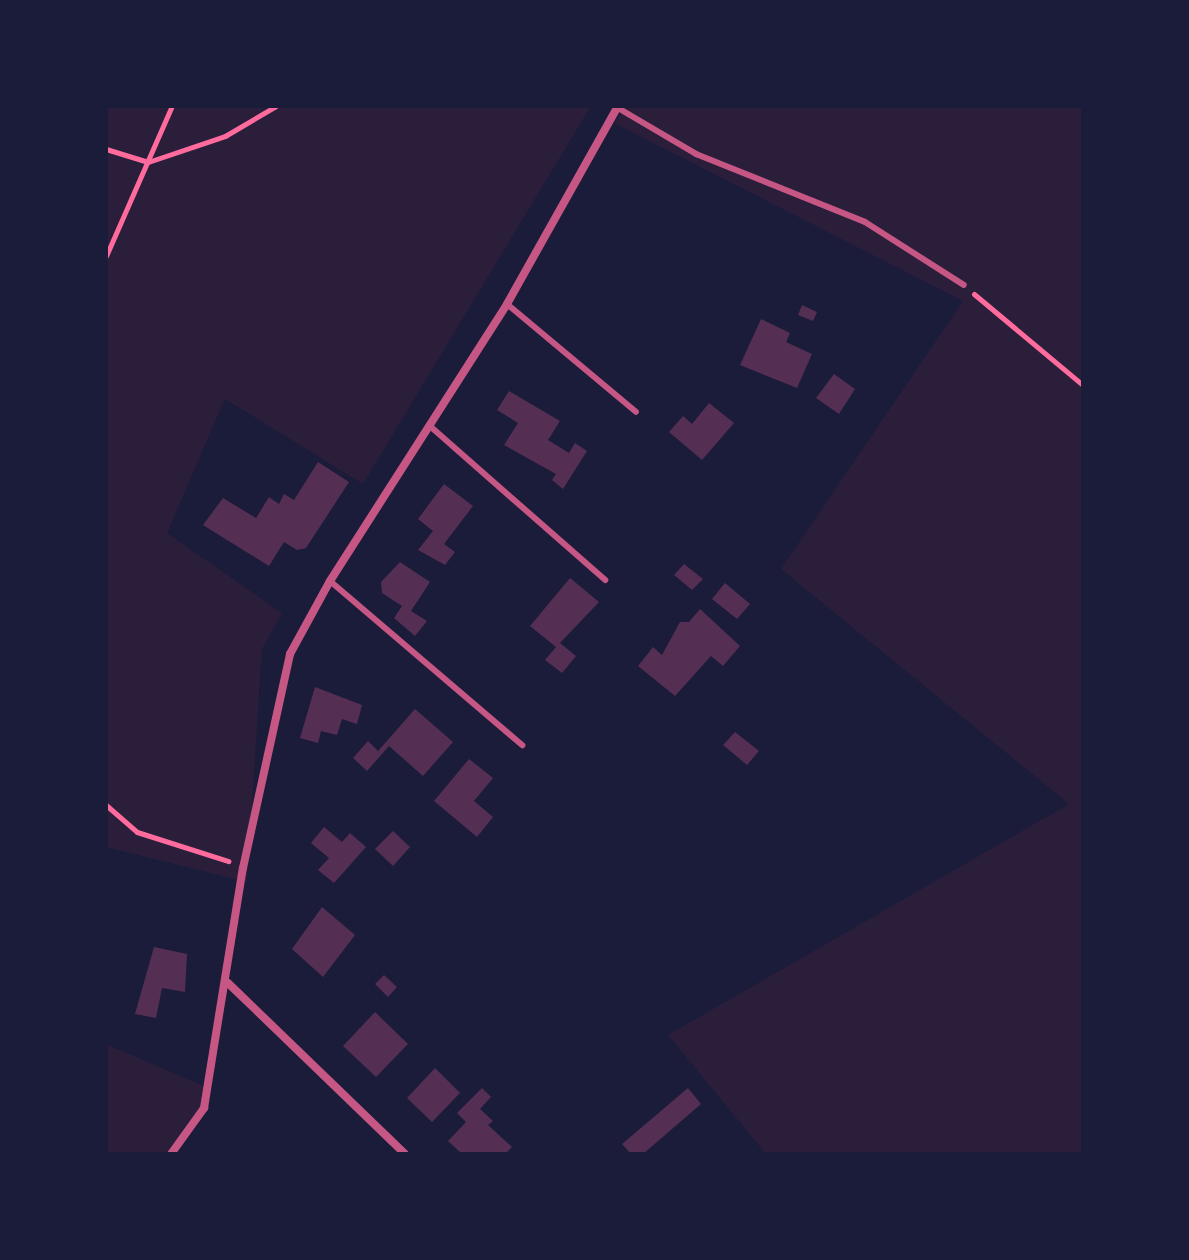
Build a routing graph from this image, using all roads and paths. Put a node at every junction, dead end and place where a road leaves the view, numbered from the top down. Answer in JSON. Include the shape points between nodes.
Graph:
{"nodes":[{"id":1,"x":172,"y":106,"type":"edge"},
{"id":2,"x":276,"y":106,"type":"edge"},
{"id":3,"x":618,"y":107,"type":"edge"},
{"id":4,"x":106,"y":149,"type":"edge"},
{"id":5,"x":148,"y":162,"type":"junction"},
{"id":6,"x":106,"y":256,"type":"edge"},
{"id":7,"x":964,"y":285,"type":"joint"},
{"id":8,"x":507,"y":304,"type":"junction"},
{"id":9,"x":1083,"y":385,"type":"edge"},
{"id":10,"x":636,"y":412,"type":"dead end"},
{"id":11,"x":431,"y":427,"type":"junction"},
{"id":12,"x":605,"y":580,"type":"dead end"},
{"id":13,"x":330,"y":581,"type":"junction"},
{"id":14,"x":522,"y":745,"type":"dead end"},
{"id":15,"x":106,"y":805,"type":"edge"},
{"id":16,"x":225,"y":860,"type":"dead end"},
{"id":17,"x":228,"y":983,"type":"junction"},
{"id":18,"x":171,"y":1154,"type":"edge"},
{"id":19,"x":405,"y":1154,"type":"edge"}],
"edges":[{"from":1,"to":5,"type":"path"},
{"from":2,"to":5,"type":"path","via":[[225,136]]},
{"from":3,"to":7,"type":"lane","via":[[723,167],[865,222]]},
{"from":3,"to":8,"type":"street"},
{"from":4,"to":5,"type":"path"},
{"from":5,"to":6,"type":"path"},
{"from":7,"to":9,"type":"path"},
{"from":8,"to":10,"type":"lane"},
{"from":8,"to":11,"type":"street"},
{"from":11,"to":12,"type":"lane"},
{"from":11,"to":13,"type":"street"},
{"from":13,"to":14,"type":"lane"},
{"from":13,"to":17,"type":"street","via":[[290,654],[243,868]]},
{"from":15,"to":16,"type":"path","via":[[137,832]]},
{"from":17,"to":18,"type":"street","via":[[204,1108]]},
{"from":17,"to":19,"type":"street"}]}
